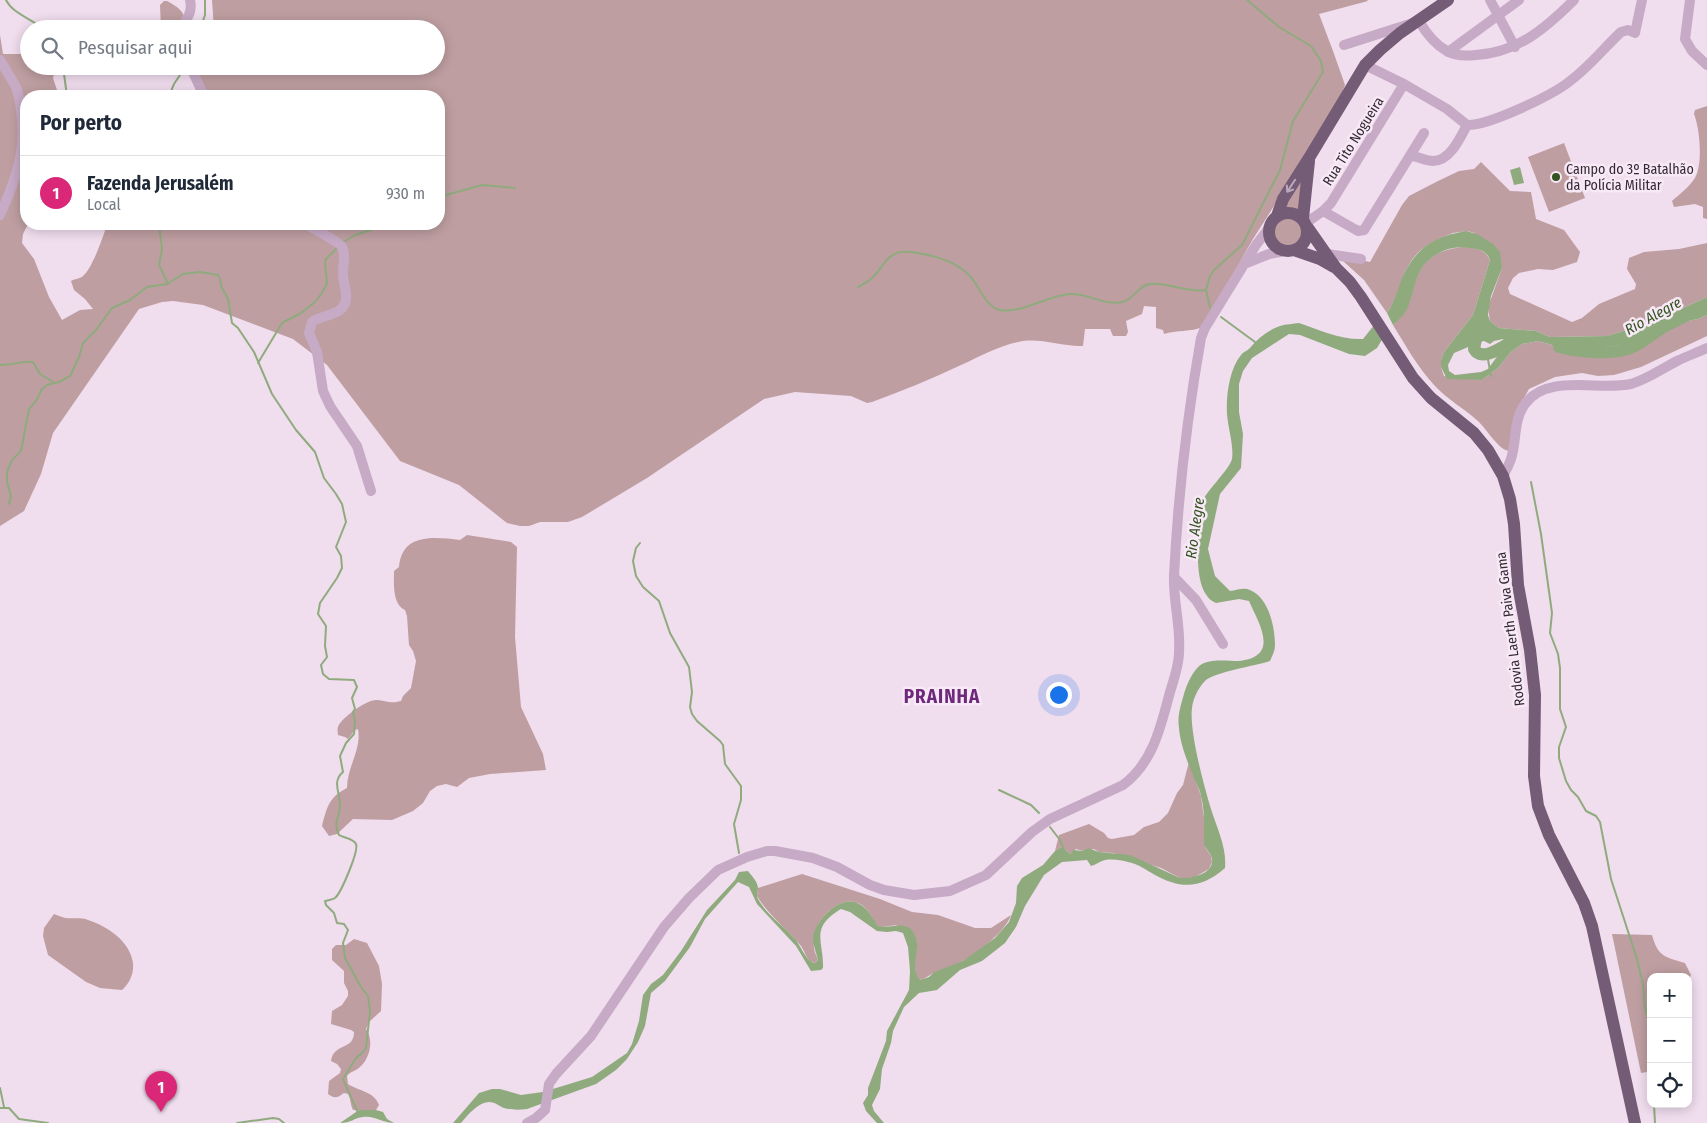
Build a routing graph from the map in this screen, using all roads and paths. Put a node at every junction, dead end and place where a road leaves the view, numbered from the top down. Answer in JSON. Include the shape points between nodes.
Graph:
{"nodes":[{"id":1,"x":190,"y":0,"type":"edge"},
{"id":2,"x":1448,"y":0,"type":"edge"},
{"id":3,"x":1490,"y":0,"type":"edge"},
{"id":4,"x":1519,"y":0,"type":"edge"},
{"id":5,"x":1642,"y":0,"type":"edge"},
{"id":6,"x":1690,"y":0,"type":"edge"},
{"id":7,"x":1570,"y":1,"type":"edge"},
{"id":8,"x":1498,"y":16,"type":"junction"},
{"id":9,"x":186,"y":20,"type":"edge"},
{"id":10,"x":1419,"y":20,"type":"junction"},
{"id":11,"x":1344,"y":45,"type":"dead end"},
{"id":12,"x":1514,"y":47,"type":"junction"},
{"id":13,"x":1448,"y":52,"type":"junction"},
{"id":14,"x":0,"y":60,"type":"edge"},
{"id":15,"x":1365,"y":65,"type":"junction"},
{"id":16,"x":1707,"y":65,"type":"edge"},
{"id":17,"x":194,"y":75,"type":"edge"},
{"id":18,"x":1404,"y":84,"type":"junction"},
{"id":19,"x":201,"y":90,"type":"edge"},
{"id":20,"x":20,"y":107,"type":"edge"},
{"id":21,"x":1467,"y":125,"type":"junction"},
{"id":22,"x":1424,"y":133,"type":"dead end"},
{"id":23,"x":1410,"y":156,"type":"junction"},
{"id":24,"x":1309,"y":158,"type":"junction"},
{"id":25,"x":20,"y":160,"type":"edge"},
{"id":26,"x":1323,"y":211,"type":"junction"},
{"id":27,"x":0,"y":215,"type":"edge"},
{"id":28,"x":1277,"y":216,"type":"junction"},
{"id":29,"x":1305,"y":223,"type":"junction"},
{"id":30,"x":1269,"y":228,"type":"junction"},
{"id":31,"x":316,"y":230,"type":"edge"},
{"id":32,"x":1290,"y":251,"type":"junction"},
{"id":33,"x":1326,"y":254,"type":"junction"},
{"id":34,"x":1361,"y":259,"type":"dead end"},
{"id":35,"x":1244,"y":264,"type":"junction"},
{"id":36,"x":1336,"y":268,"type":"junction"},
{"id":37,"x":1707,"y":348,"type":"edge"},
{"id":38,"x":1503,"y":476,"type":"junction"},
{"id":39,"x":371,"y":491,"type":"dead end"},
{"id":40,"x":1174,"y":577,"type":"junction"},
{"id":41,"x":1223,"y":644,"type":"dead end"},
{"id":42,"x":527,"y":1123,"type":"edge"},
{"id":43,"x":1635,"y":1123,"type":"edge"}],
"edges":[{"from":1,"to":9,"type":"street","via":[[192,6]]},
{"from":2,"to":10,"type":"main road"},
{"from":3,"to":8,"type":"street"},
{"from":4,"to":8,"type":"street"},
{"from":5,"to":21,"type":"street","via":[[1635,34],[1628,30],[1621,32],[1569,82],[1498,117]]},
{"from":6,"to":16,"type":"street","via":[[1684,39]]},
{"from":7,"to":12,"type":"street","via":[[1540,30]]},
{"from":8,"to":12,"type":"street"},
{"from":8,"to":13,"type":"street"},
{"from":10,"to":11,"type":"street"},
{"from":10,"to":13,"type":"street","via":[[1436,44]]},
{"from":10,"to":15,"type":"main road"},
{"from":12,"to":13,"type":"street","via":[[1486,55]]},
{"from":14,"to":20,"type":"street","via":[[15,86]]},
{"from":15,"to":18,"type":"street"},
{"from":15,"to":24,"type":"main road"},
{"from":17,"to":19,"type":"street"},
{"from":18,"to":21,"type":"street","via":[[1447,109]]},
{"from":18,"to":26,"type":"street","name":"Rua Tito Nogueira"},
{"from":21,"to":23,"type":"street","via":[[1455,147],[1441,159],[1430,161]]},
{"from":22,"to":23,"type":"street"},
{"from":23,"to":26,"type":"street","via":[[1361,232]]},
{"from":24,"to":28,"type":"main road","one_way":true,"via":[[1283,199]]},
{"from":24,"to":29,"type":"main road"},
{"from":25,"to":27,"type":"street"},
{"from":26,"to":29,"type":"street","name":"Rua Tito Nogueira"},
{"from":28,"to":29,"type":"main road","via":[[1295,213]]},
{"from":28,"to":30,"type":"main road"},
{"from":29,"to":32,"type":"main road","via":[[1306,240]]},
{"from":29,"to":33,"type":"main road","name":"Rodovia Laerth Paiva Gama"},
{"from":30,"to":32,"type":"main road","via":[[1274,245]]},
{"from":30,"to":35,"type":"street"},
{"from":31,"to":39,"type":"street","via":[[339,244],[344,252],[346,295],[339,311],[312,322],[309,333],[317,352],[323,391],[357,446]]},
{"from":32,"to":35,"type":"street","via":[[1269,254]]},
{"from":32,"to":36,"type":"main road","name":"Rodovia Laerth Paiva Gama","via":[[1320,259]]},
{"from":33,"to":34,"type":"street"},
{"from":33,"to":36,"type":"main road","name":"Rodovia Laerth Paiva Gama"},
{"from":35,"to":40,"type":"street","via":[[1201,338],[1183,455]]},
{"from":36,"to":38,"type":"main road","name":"Rodovia Laerth Paiva Gama","via":[[1372,312],[1413,378],[1474,433]]},
{"from":37,"to":38,"type":"street","via":[[1632,384],[1558,386],[1531,397],[1519,414],[1511,459]]},
{"from":38,"to":43,"type":"main road","name":"Rodovia Laerth Paiva Gama","via":[[1514,524],[1518,585],[1535,694],[1534,776],[1538,806],[1592,926]]},
{"from":40,"to":41,"type":"street","via":[[1196,600]]},
{"from":40,"to":42,"type":"street","via":[[1180,651],[1177,667],[1157,739],[1144,765],[1133,778],[1050,819],[986,875],[950,891],[914,895],[884,890],[821,861],[775,851],[747,857],[718,870],[664,927],[591,1036],[556,1074],[547,1088],[547,1103],[541,1114]]}]}
